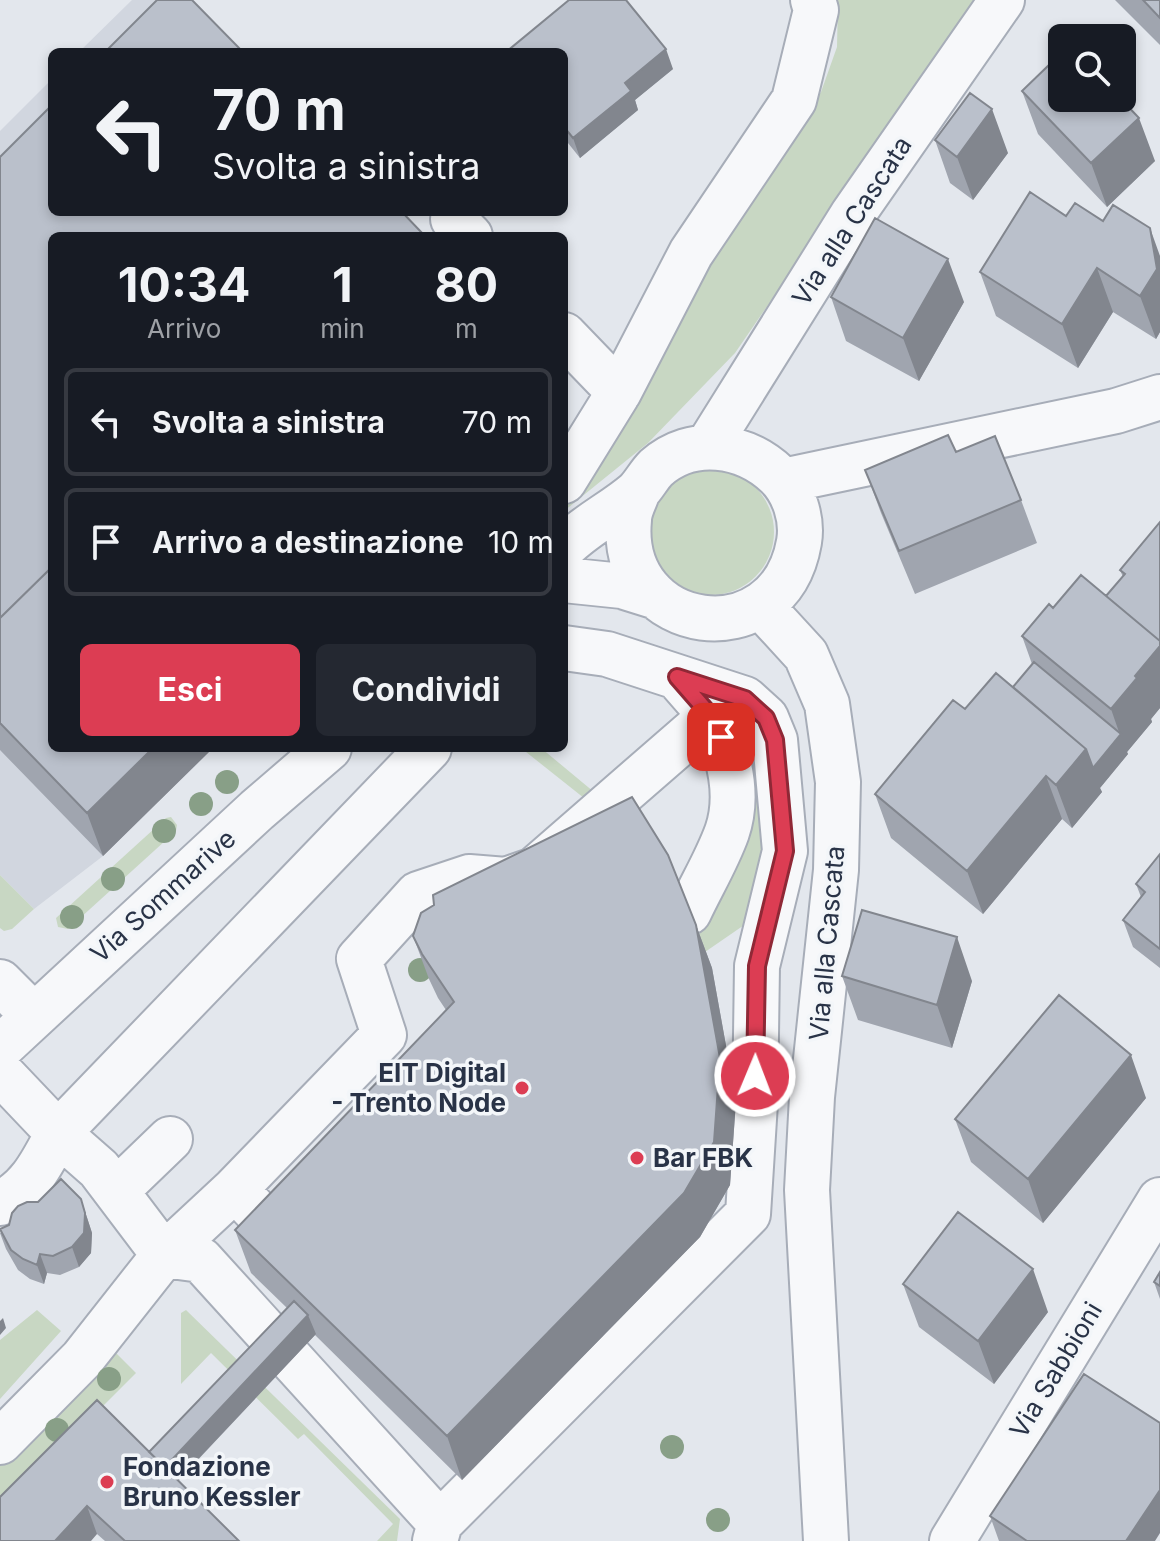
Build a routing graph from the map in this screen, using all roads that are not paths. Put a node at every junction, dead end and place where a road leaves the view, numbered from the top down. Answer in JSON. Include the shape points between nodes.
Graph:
{"nodes":[{"id":1,"x":813,"y":0,"type":"edge"},
{"id":2,"x":1002,"y":0,"type":"edge"},
{"id":3,"x":568,"y":339,"type":"edge"},
{"id":4,"x":619,"y":392,"type":"junction"},
{"id":5,"x":1160,"y":397,"type":"edge"},
{"id":6,"x":708,"y":446,"type":"junction"},
{"id":7,"x":568,"y":475,"type":"edge"},
{"id":8,"x":783,"y":481,"type":"junction"},
{"id":9,"x":638,"y":491,"type":"junction"},
{"id":10,"x":568,"y":543,"type":"edge"},
{"id":11,"x":568,"y":580,"type":"edge"},
{"id":12,"x":654,"y":596,"type":"junction"},
{"id":13,"x":761,"y":606,"type":"junction"},
{"id":14,"x":568,"y":649,"type":"edge"},
{"id":15,"x":677,"y":677,"type":"junction"},
{"id":16,"x":711,"y":716,"type":"junction"},
{"id":17,"x":325,"y":752,"type":"edge"},
{"id":18,"x":425,"y":752,"type":"edge"},
{"id":19,"x":689,"y":912,"type":"edge"},
{"id":20,"x":0,"y":982,"type":"edge"},
{"id":21,"x":33,"y":1015,"type":"junction"},
{"id":22,"x":0,"y":1048,"type":"edge"},
{"id":23,"x":0,"y":1072,"type":"edge"},
{"id":24,"x":58,"y":1133,"type":"junction"},
{"id":25,"x":170,"y":1139,"type":"dead end"},
{"id":26,"x":116,"y":1191,"type":"junction"},
{"id":27,"x":225,"y":1200,"type":"junction"},
{"id":28,"x":1160,"y":1200,"type":"edge"},
{"id":29,"x":0,"y":1203,"type":"edge"},
{"id":30,"x":269,"y":1243,"type":"edge"},
{"id":31,"x":164,"y":1255,"type":"junction"},
{"id":32,"x":0,"y":1442,"type":"edge"},
{"id":33,"x":437,"y":1532,"type":"edge"},
{"id":34,"x":826,"y":1541,"type":"edge"},
{"id":35,"x":952,"y":1541,"type":"edge"}],
"edges":[{"from":1,"to":4,"type":"street","via":[[816,10],[794,100],[691,253]]},
{"from":2,"to":6,"type":"street","name":"Via alla Cascata","via":[[853,214]]},
{"from":3,"to":4,"type":"street"},
{"from":4,"to":7,"type":"street"},
{"from":5,"to":8,"type":"street","via":[[1116,411]]},
{"from":6,"to":8,"type":"street","via":[[763,461]]},
{"from":6,"to":9,"type":"street","via":[[680,453],[656,468]]},
{"from":8,"to":13,"type":"street","via":[[796,506],[801,534],[796,562],[782,587]]},
{"from":9,"to":10,"type":"street"},
{"from":9,"to":12,"type":"street","via":[[629,517],[629,550]]},
{"from":11,"to":12,"type":"street","via":[[622,586]]},
{"from":12,"to":13,"type":"street","via":[[678,612],[706,620],[735,618]]},
{"from":13,"to":34,"type":"street","name":"Via alla Cascata","via":[[806,655],[827,704],[838,782],[836,870],[807,1190]]},
{"from":14,"to":15,"type":"street","via":[[607,654]]},
{"from":15,"to":16,"type":"street"},
{"from":15,"to":33,"type":"street","via":[[745,699],[766,718],[775,740],[785,851],[757,966],[748,1214]]},
{"from":16,"to":19,"type":"street","via":[[733,782],[728,830]]},
{"from":16,"to":27,"type":"street","via":[[534,870],[506,880],[469,877],[418,894],[359,959],[384,1035]]},
{"from":17,"to":21,"type":"street","name":"Via Sommarive"},
{"from":18,"to":24,"type":"street","via":[[179,1029]]},
{"from":20,"to":21,"type":"street"},
{"from":21,"to":22,"type":"street","name":"Via Sommarive"},
{"from":23,"to":24,"type":"street"},
{"from":24,"to":26,"type":"street"},
{"from":24,"to":29,"type":"street","via":[[32,1179]]},
{"from":25,"to":26,"type":"street"},
{"from":26,"to":31,"type":"street"},
{"from":27,"to":30,"type":"street"},
{"from":27,"to":31,"type":"street"},
{"from":28,"to":35,"type":"street","name":"Via Sabbioni"},
{"from":31,"to":32,"type":"street","via":[[82,1359]]},
{"from":31,"to":33,"type":"street","via":[[201,1260]]}]}
